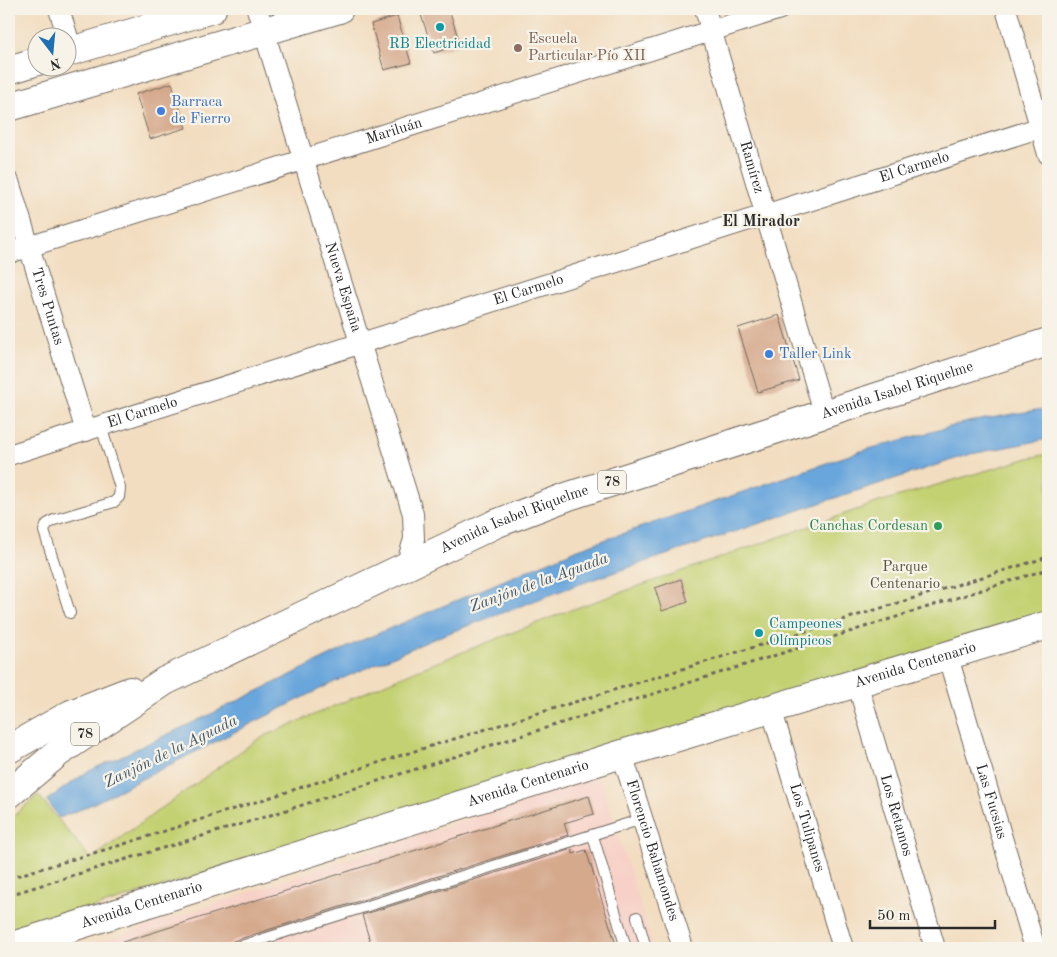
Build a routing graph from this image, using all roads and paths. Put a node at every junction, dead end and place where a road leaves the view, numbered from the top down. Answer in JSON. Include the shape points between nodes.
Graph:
{"nodes":[{"id":1,"x":59,"y":9,"type":"edge"},
{"id":2,"x":339,"y":9,"type":"edge"},
{"id":3,"x":705,"y":9,"type":"edge"},
{"id":4,"x":780,"y":9,"type":"edge"},
{"id":5,"x":1006,"y":9,"type":"edge"},
{"id":6,"x":194,"y":13,"type":"edge"},
{"id":7,"x":260,"y":20,"type":"edge"},
{"id":8,"x":64,"y":28,"type":"edge"},
{"id":9,"x":711,"y":30,"type":"junction"},
{"id":10,"x":135,"y":32,"type":"junction"},
{"id":11,"x":100,"y":42,"type":"junction"},
{"id":12,"x":215,"y":46,"type":"junction"},
{"id":13,"x":78,"y":49,"type":"edge"},
{"id":14,"x":184,"y":55,"type":"junction"},
{"id":15,"x":28,"y":64,"type":"edge"},
{"id":16,"x":146,"y":66,"type":"junction"},
{"id":17,"x":9,"y":70,"type":"edge"},
{"id":18,"x":112,"y":76,"type":"junction"},
{"id":19,"x":9,"y":107,"type":"edge"},
{"id":20,"x":1044,"y":126,"type":"edge"},
{"id":21,"x":1048,"y":154,"type":"edge"},
{"id":22,"x":303,"y":160,"type":"junction"},
{"id":23,"x":9,"y":182,"type":"edge"},
{"id":24,"x":766,"y":214,"type":"junction"},
{"id":25,"x":29,"y":247,"type":"junction"},
{"id":26,"x":9,"y":253,"type":"edge"},
{"id":27,"x":1048,"y":342,"type":"edge"},
{"id":28,"x":360,"y":344,"type":"junction"},
{"id":29,"x":824,"y":413,"type":"junction"},
{"id":30,"x":94,"y":428,"type":"junction"},
{"id":31,"x":9,"y":455,"type":"edge"},
{"id":32,"x":1048,"y":557,"type":"edge"},
{"id":33,"x":406,"y":566,"type":"junction"},
{"id":34,"x":1048,"y":569,"type":"edge"},
{"id":35,"x":70,"y":613,"type":"dead end"},
{"id":36,"x":1048,"y":624,"type":"edge"},
{"id":37,"x":947,"y":654,"type":"junction"},
{"id":38,"x":165,"y":680,"type":"junction"},
{"id":39,"x":856,"y":682,"type":"junction"},
{"id":40,"x":771,"y":708,"type":"junction"},
{"id":41,"x":9,"y":749,"type":"edge"},
{"id":42,"x":622,"y":754,"type":"junction"},
{"id":43,"x":9,"y":794,"type":"edge"},
{"id":44,"x":642,"y":819,"type":"junction"},
{"id":45,"x":593,"y":836,"type":"junction"},
{"id":46,"x":9,"y":878,"type":"edge"},
{"id":47,"x":9,"y":895,"type":"edge"},
{"id":48,"x":637,"y":917,"type":"dead end"},
{"id":49,"x":9,"y":947,"type":"edge"},
{"id":50,"x":235,"y":948,"type":"edge"},
{"id":51,"x":626,"y":948,"type":"edge"},
{"id":52,"x":646,"y":948,"type":"edge"},
{"id":53,"x":683,"y":948,"type":"edge"},
{"id":54,"x":843,"y":948,"type":"edge"},
{"id":55,"x":935,"y":948,"type":"edge"},
{"id":56,"x":1035,"y":948,"type":"edge"}],
"edges":[{"from":1,"to":8,"type":"street"},
{"from":2,"to":7,"type":"main road"},
{"from":3,"to":9,"type":"street","name":"Ramírez"},
{"from":4,"to":9,"type":"street","name":"Mariluán"},
{"from":5,"to":20,"type":"street"},
{"from":6,"to":10,"type":"main road"},
{"from":6,"to":12,"type":"main road","via":[[200,30]]},
{"from":6,"to":14,"type":"main road","via":[[184,29],[187,34]]},
{"from":7,"to":12,"type":"main road"},
{"from":7,"to":22,"type":"street","name":"Nueva España"},
{"from":9,"to":22,"type":"street","name":"Mariluán"},
{"from":9,"to":24,"type":"street","name":"Ramírez"},
{"from":10,"to":11,"type":"main road"},
{"from":10,"to":16,"type":"main road","via":[[129,50],[132,57]]},
{"from":11,"to":13,"type":"main road"},
{"from":11,"to":18,"type":"main road","via":[[116,54]]},
{"from":12,"to":14,"type":"main road"},
{"from":14,"to":16,"type":"main road"},
{"from":15,"to":17,"type":"main road"},
{"from":16,"to":18,"type":"main road"},
{"from":18,"to":19,"type":"main road"},
{"from":20,"to":21,"type":"street"},
{"from":20,"to":24,"type":"street","name":"El Carmelo"},
{"from":22,"to":25,"type":"street","name":"Mariluán"},
{"from":22,"to":28,"type":"street","name":"Nueva España"},
{"from":23,"to":25,"type":"street","name":"Tres Puntas"},
{"from":24,"to":28,"type":"street","name":"El Carmelo"},
{"from":24,"to":29,"type":"street","name":"Ramírez"},
{"from":25,"to":26,"type":"street","name":"Mariluán"},
{"from":25,"to":30,"type":"street","name":"Tres Puntas"},
{"from":27,"to":29,"type":"main road","name":"Avenida Isabel Riquelme","number":"78"},
{"from":28,"to":30,"type":"street","name":"El Carmelo"},
{"from":28,"to":33,"type":"street","name":"Nueva España","via":[[413,514],[414,539]]},
{"from":29,"to":33,"type":"main road","name":"Avenida Isabel Riquelme","number":"78","via":[[536,508]]},
{"from":30,"to":31,"type":"street","name":"El Carmelo"},
{"from":30,"to":35,"type":"lane","via":[[120,488],[119,497],[114,502],[54,520],[44,531]]},
{"from":32,"to":46,"type":"path"},
{"from":33,"to":38,"type":"main road","name":"Avenida Isabel Riquelme","number":"78"},
{"from":34,"to":47,"type":"path"},
{"from":36,"to":37,"type":"main road","name":"Avenida Centenario"},
{"from":37,"to":39,"type":"main road","name":"Avenida Centenario"},
{"from":37,"to":56,"type":"street","name":"Las Fucsias"},
{"from":38,"to":41,"type":"main road","name":"Avenida Isabel Riquelme","number":"78","via":[[71,714]]},
{"from":38,"to":43,"type":"main road","name":"Avenida Isabel Riquelme","number":"78","via":[[59,752]]},
{"from":39,"to":40,"type":"main road","name":"Avenida Centenario"},
{"from":39,"to":55,"type":"street","name":"Los Retamos"},
{"from":40,"to":42,"type":"main road","name":"Avenida Centenario"},
{"from":40,"to":54,"type":"street","name":"Los Tulipanes"},
{"from":42,"to":44,"type":"street","name":"Florencio Bahamondes"},
{"from":42,"to":49,"type":"main road","name":"Avenida Centenario"},
{"from":44,"to":45,"type":"lane"},
{"from":44,"to":53,"type":"street","name":"Florencio Bahamondes"},
{"from":45,"to":50,"type":"lane"},
{"from":45,"to":51,"type":"lane"},
{"from":48,"to":52,"type":"lane"}]}
